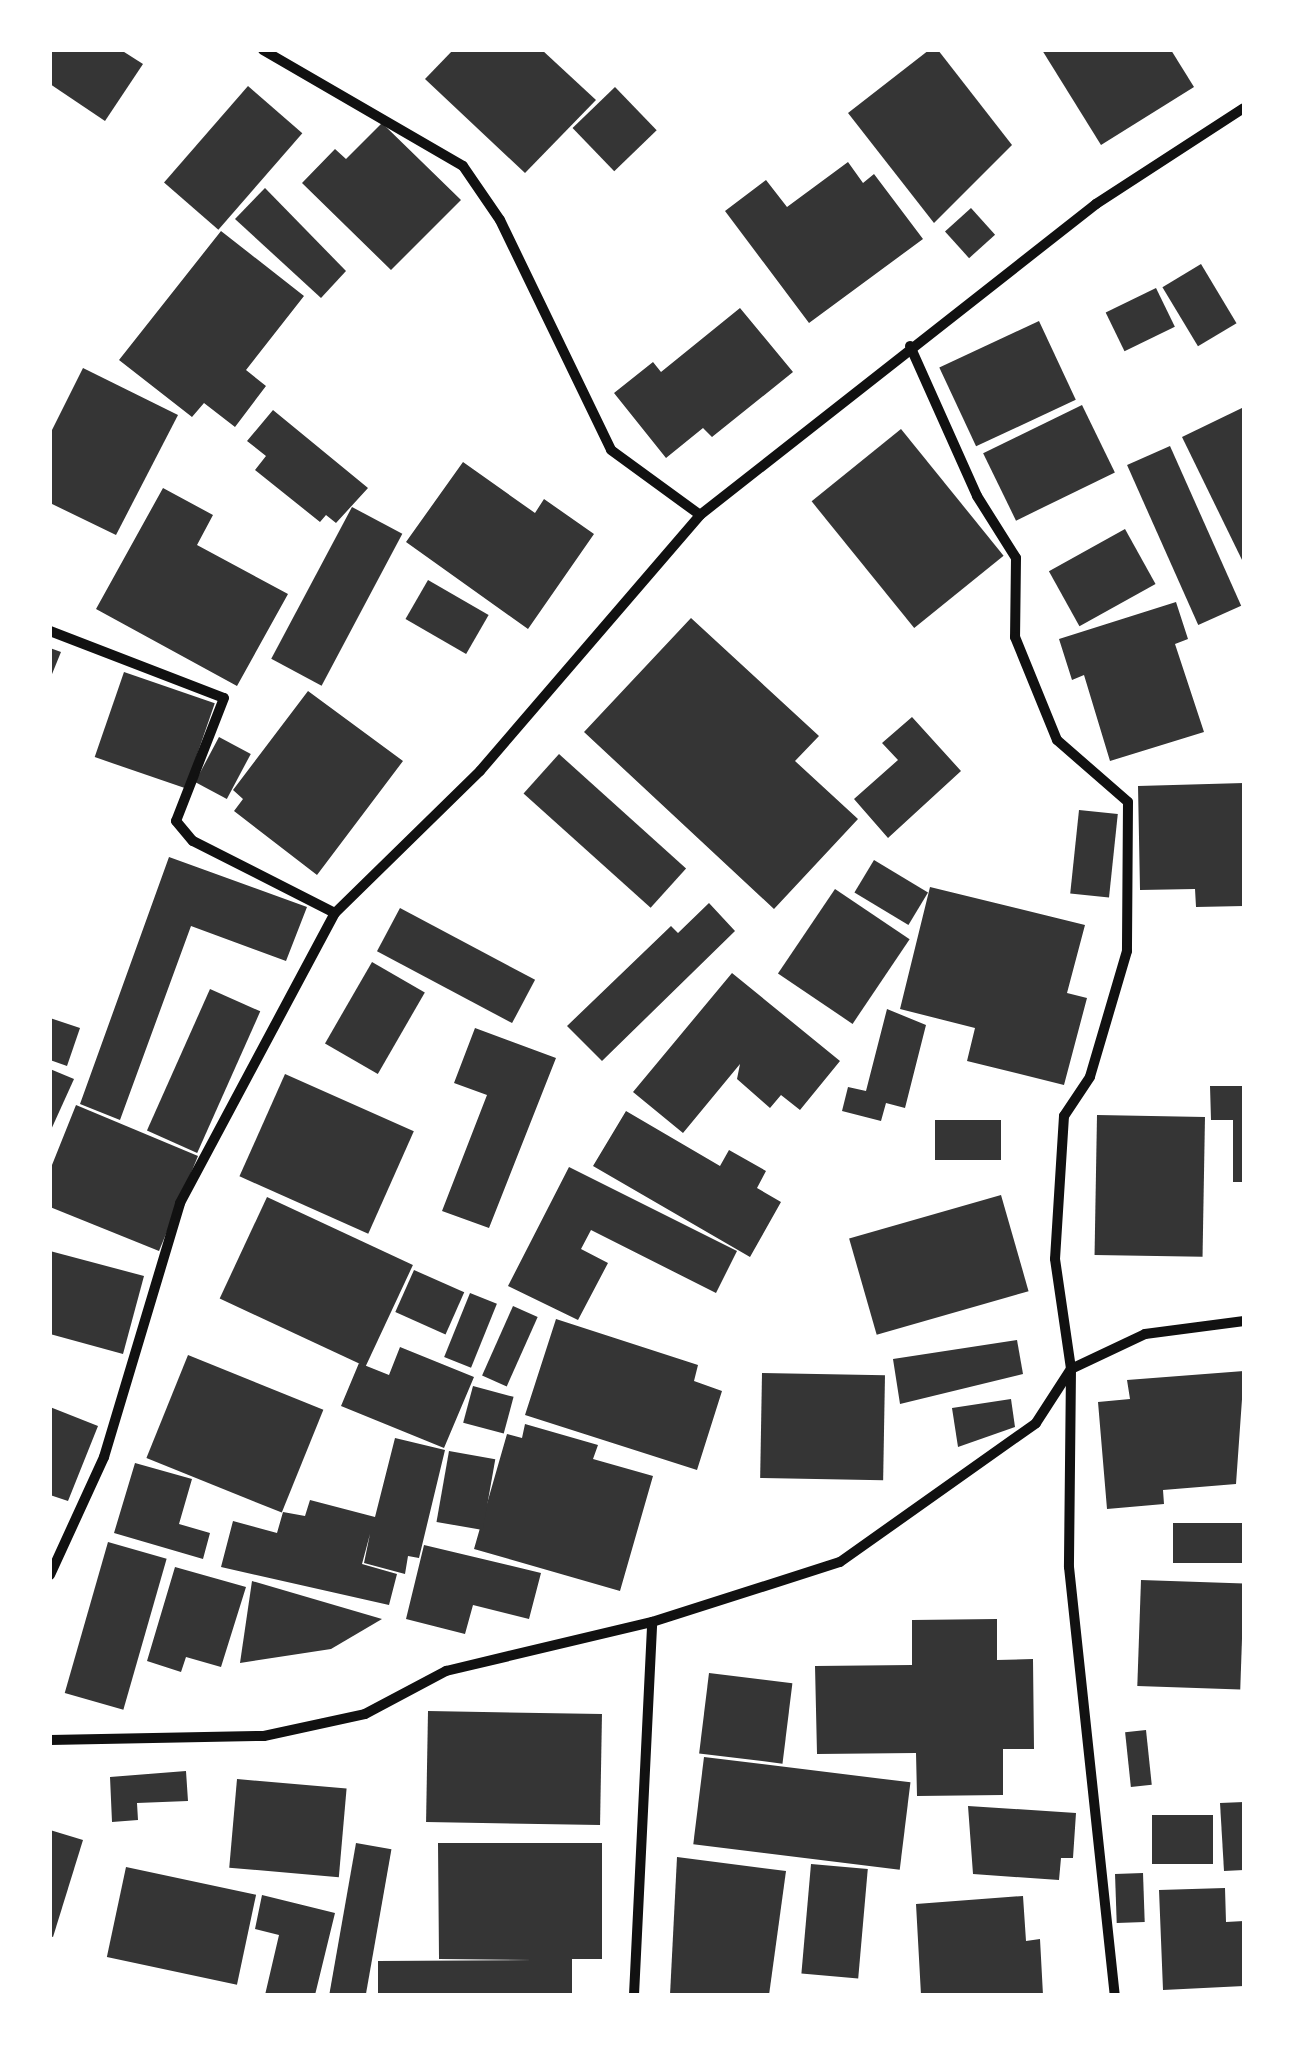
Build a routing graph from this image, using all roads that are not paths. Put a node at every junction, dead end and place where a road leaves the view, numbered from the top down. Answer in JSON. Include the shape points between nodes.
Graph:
{"nodes":[{"id":1,"x":263,"y":50,"type":"edge"},
{"id":2,"x":1244,"y":108,"type":"edge"},
{"id":3,"x":910,"y":346,"type":"junction"},
{"id":4,"x":700,"y":515,"type":"junction"},
{"id":5,"x":50,"y":630,"type":"edge"},
{"id":6,"x":335,"y":913,"type":"junction"},
{"id":7,"x":1244,"y":1321,"type":"edge"},
{"id":8,"x":1071,"y":1370,"type":"junction"},
{"id":9,"x":50,"y":1575,"type":"edge"},
{"id":10,"x":652,"y":1622,"type":"junction"},
{"id":11,"x":50,"y":1740,"type":"edge"},
{"id":12,"x":634,"y":1995,"type":"edge"},
{"id":13,"x":1115,"y":1995,"type":"edge"}],
"edges":[{"from":1,"to":4,"type":"street","via":[[463,166],[500,220],[611,450]]},
{"from":2,"to":3,"type":"street","via":[[1096,204]]},
{"from":3,"to":4,"type":"street"},
{"from":3,"to":8,"type":"street","via":[[977,496],[1016,558],[1015,637],[1057,740],[1128,802],[1127,951],[1090,1077],[1064,1116],[1056,1260]]},
{"from":4,"to":6,"type":"street","via":[[480,771]]},
{"from":5,"to":6,"type":"street","via":[[224,698],[176,821],[193,841]]},
{"from":6,"to":9,"type":"street","via":[[180,1203],[104,1457]]},
{"from":7,"to":8,"type":"street","via":[[1145,1334]]},
{"from":8,"to":10,"type":"street","via":[[1036,1423],[840,1562]]},
{"from":8,"to":13,"type":"street","via":[[1068,1566]]},
{"from":10,"to":11,"type":"street","via":[[446,1670],[365,1714],[264,1736]]},
{"from":10,"to":12,"type":"street"}]}
